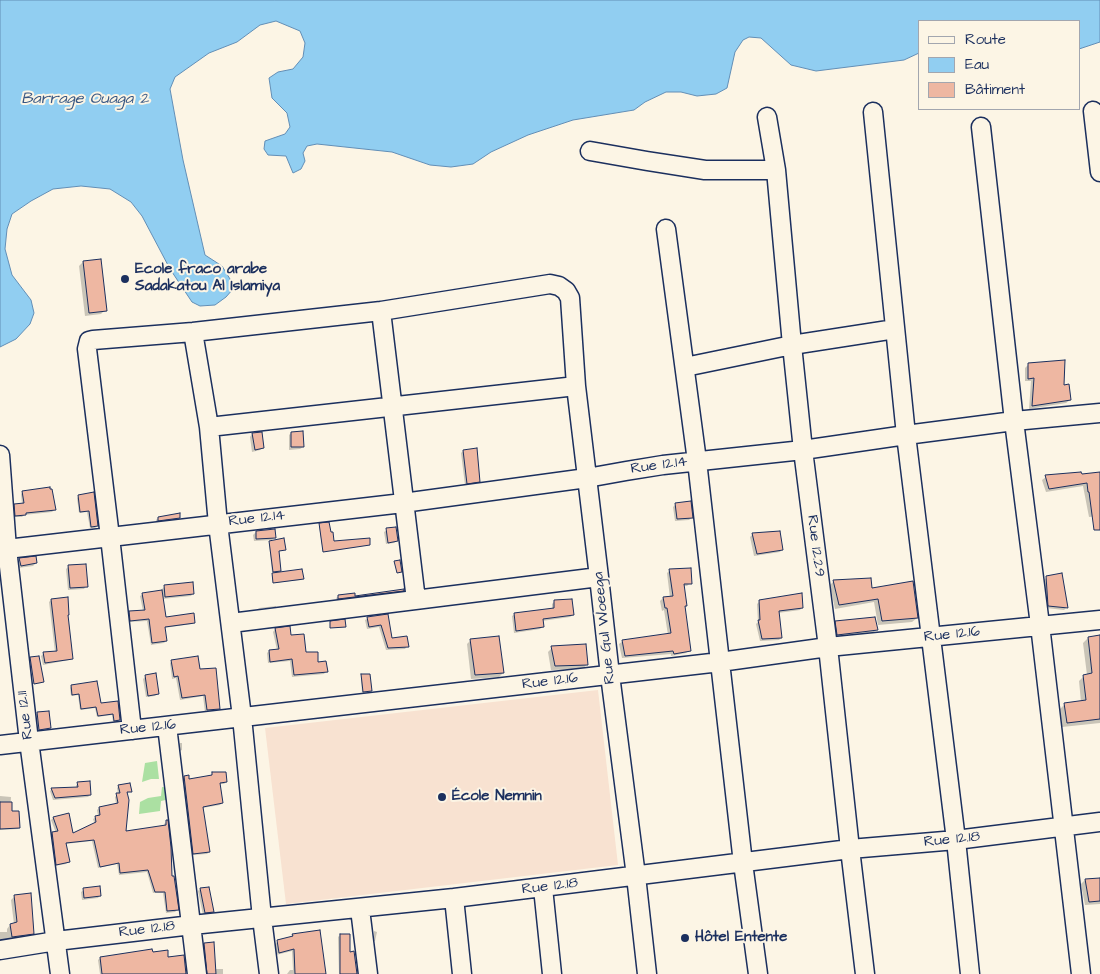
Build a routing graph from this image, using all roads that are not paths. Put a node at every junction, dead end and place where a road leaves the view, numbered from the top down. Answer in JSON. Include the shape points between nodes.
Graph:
{"nodes":[{"id":1,"x":1093,"y":111,"type":"dead end"},
{"id":2,"x":873,"y":112,"type":"dead end"},
{"id":3,"x":767,"y":117,"type":"dead end"},
{"id":4,"x":981,"y":127,"type":"dead end"},
{"id":5,"x":590,"y":151,"type":"dead end"},
{"id":6,"x":776,"y":170,"type":"junction"},
{"id":7,"x":1100,"y":172,"type":"edge"},
{"id":8,"x":666,"y":229,"type":"dead end"},
{"id":9,"x":381,"y":311,"type":"junction"},
{"id":10,"x":895,"y":330,"type":"junction"},
{"id":11,"x":193,"y":332,"type":"junction"},
{"id":12,"x":792,"y":346,"type":"junction"},
{"id":13,"x":685,"y":367,"type":"junction"},
{"id":14,"x":576,"y":386,"type":"junction"},
{"id":15,"x":393,"y":406,"type":"junction"},
{"id":16,"x":1100,"y":413,"type":"edge"},
{"id":17,"x":1014,"y":421,"type":"junction"},
{"id":18,"x":209,"y":427,"type":"junction"},
{"id":19,"x":906,"y":435,"type":"junction"},
{"id":20,"x":803,"y":450,"type":"junction"},
{"id":21,"x":0,"y":455,"type":"edge"},
{"id":22,"x":697,"y":461,"type":"junction"},
{"id":23,"x":587,"y":478,"type":"junction"},
{"id":24,"x":404,"y":503,"type":"junction"},
{"id":25,"x":218,"y":524,"type":"junction"},
{"id":26,"x":110,"y":537,"type":"junction"},
{"id":27,"x":7,"y":549,"type":"junction"},
{"id":28,"x":599,"y":577,"type":"junction"},
{"id":29,"x":416,"y":600,"type":"junction"},
{"id":30,"x":1100,"y":620,"type":"edge"},
{"id":31,"x":231,"y":623,"type":"junction"},
{"id":32,"x":1040,"y":625,"type":"junction"},
{"id":33,"x":931,"y":637,"type":"junction"},
{"id":34,"x":828,"y":647,"type":"junction"},
{"id":35,"x":720,"y":662,"type":"junction"},
{"id":36,"x":610,"y":675,"type":"junction"},
{"id":37,"x":242,"y":717,"type":"junction"},
{"id":38,"x":167,"y":726,"type":"junction"},
{"id":39,"x":132,"y":730,"type":"junction"},
{"id":40,"x":29,"y":741,"type":"junction"},
{"id":41,"x":0,"y":745,"type":"edge"},
{"id":42,"x":1100,"y":822,"type":"edge"},
{"id":43,"x":1064,"y":827,"type":"junction"},
{"id":44,"x":956,"y":840,"type":"junction"},
{"id":45,"x":850,"y":850,"type":"junction"},
{"id":46,"x":742,"y":863,"type":"junction"},
{"id":47,"x":636,"y":876,"type":"junction"},
{"id":48,"x":543,"y":888,"type":"junction"},
{"id":49,"x":454,"y":898,"type":"junction"},
{"id":50,"x":360,"y":909,"type":"junction"},
{"id":51,"x":262,"y":918,"type":"junction"},
{"id":52,"x":192,"y":925,"type":"junction"},
{"id":53,"x":56,"y":941,"type":"junction"},
{"id":54,"x":0,"y":950,"type":"edge"},
{"id":55,"x":60,"y":974,"type":"edge"},
{"id":56,"x":197,"y":974,"type":"edge"},
{"id":57,"x":269,"y":974,"type":"edge"},
{"id":58,"x":368,"y":974,"type":"edge"},
{"id":59,"x":462,"y":974,"type":"edge"},
{"id":60,"x":552,"y":974,"type":"edge"},
{"id":61,"x":647,"y":974,"type":"edge"},
{"id":62,"x":758,"y":974,"type":"edge"},
{"id":63,"x":865,"y":974,"type":"edge"},
{"id":64,"x":970,"y":974,"type":"edge"},
{"id":65,"x":1081,"y":974,"type":"edge"}],
"edges":[{"from":1,"to":7,"type":"street"},
{"from":2,"to":10,"type":"street"},
{"from":3,"to":6,"type":"street","name":"Rue 12.29"},
{"from":4,"to":17,"type":"street"},
{"from":5,"to":6,"type":"street","via":[[705,170]]},
{"from":6,"to":12,"type":"street","name":"Rue 12.29"},
{"from":8,"to":13,"type":"street"},
{"from":9,"to":11,"type":"street"},
{"from":9,"to":14,"type":"street","name":"Rue Gul Woeega","via":[[550,284],[560,286],[570,298]]},
{"from":9,"to":15,"type":"street"},
{"from":10,"to":12,"type":"street"},
{"from":10,"to":19,"type":"street"},
{"from":11,"to":18,"type":"street"},
{"from":11,"to":26,"type":"street","via":[[89,341],[87,349]]},
{"from":12,"to":13,"type":"street"},
{"from":12,"to":20,"type":"street","name":"Rue 12.29"},
{"from":13,"to":22,"type":"street"},
{"from":14,"to":15,"type":"street"},
{"from":14,"to":23,"type":"street","name":"Rue Gul Woeega"},
{"from":15,"to":18,"type":"street"},
{"from":15,"to":24,"type":"street"},
{"from":16,"to":17,"type":"street","name":"Rue 12.14"},
{"from":17,"to":19,"type":"street","name":"Rue 12.14"},
{"from":17,"to":32,"type":"street"},
{"from":18,"to":25,"type":"street"},
{"from":19,"to":20,"type":"street","name":"Rue 12.14"},
{"from":19,"to":33,"type":"street"},
{"from":20,"to":22,"type":"street","name":"Rue 12.14"},
{"from":20,"to":34,"type":"street","name":"Rue 12.29"},
{"from":21,"to":27,"type":"street","name":"Rue 12.11"},
{"from":22,"to":23,"type":"street","name":"Rue 12.14"},
{"from":22,"to":35,"type":"street"},
{"from":23,"to":24,"type":"street","name":"Rue 12.14"},
{"from":23,"to":28,"type":"street","name":"Rue Gul Woeega"},
{"from":24,"to":25,"type":"street","name":"Rue 12.14"},
{"from":24,"to":29,"type":"street"},
{"from":25,"to":26,"type":"street","name":"Rue 12.14"},
{"from":25,"to":31,"type":"street"},
{"from":26,"to":27,"type":"street","name":"Rue 12.14"},
{"from":26,"to":39,"type":"street"},
{"from":27,"to":40,"type":"street","name":"Rue 12.11"},
{"from":28,"to":29,"type":"street"},
{"from":28,"to":36,"type":"street","name":"Rue Gul Woeega"},
{"from":29,"to":31,"type":"street"},
{"from":30,"to":32,"type":"street","name":"Rue 12.16"},
{"from":31,"to":37,"type":"street"},
{"from":32,"to":33,"type":"street","name":"Rue 12.16"},
{"from":32,"to":43,"type":"street"},
{"from":33,"to":34,"type":"street","name":"Rue 12.16"},
{"from":33,"to":44,"type":"street"},
{"from":34,"to":35,"type":"street","name":"Rue 12.16"},
{"from":34,"to":45,"type":"street","name":"Rue 12.29"},
{"from":35,"to":36,"type":"street","name":"Rue 12.16"},
{"from":35,"to":46,"type":"street"},
{"from":36,"to":37,"type":"street","name":"Rue 12.16"},
{"from":36,"to":47,"type":"street","name":"Rue Gul Woeega"},
{"from":37,"to":38,"type":"street","name":"Rue 12.16"},
{"from":37,"to":51,"type":"street"},
{"from":38,"to":39,"type":"street","name":"Rue 12.16"},
{"from":38,"to":52,"type":"street"},
{"from":39,"to":40,"type":"street","name":"Rue 12.16"},
{"from":40,"to":41,"type":"street","name":"Rue 12.16"},
{"from":40,"to":53,"type":"street","name":"Rue 12.11"},
{"from":42,"to":43,"type":"street","name":"Rue 12.18"},
{"from":43,"to":44,"type":"street","name":"Rue 12.18"},
{"from":43,"to":65,"type":"street"},
{"from":44,"to":45,"type":"street","name":"Rue 12.18"},
{"from":44,"to":64,"type":"street"},
{"from":45,"to":46,"type":"street","name":"Rue 12.18"},
{"from":45,"to":63,"type":"street","name":"Rue 12.29"},
{"from":46,"to":47,"type":"street","name":"Rue 12.18"},
{"from":46,"to":62,"type":"street"},
{"from":47,"to":48,"type":"street","name":"Rue 12.18"},
{"from":47,"to":61,"type":"street","name":"Rue Gul Woeega"},
{"from":48,"to":49,"type":"street","name":"Rue 12.18"},
{"from":48,"to":60,"type":"street"},
{"from":49,"to":50,"type":"street","name":"Rue 12.18"},
{"from":49,"to":59,"type":"street"},
{"from":50,"to":51,"type":"street","name":"Rue 12.18"},
{"from":50,"to":58,"type":"street"},
{"from":51,"to":52,"type":"street","name":"Rue 12.18"},
{"from":51,"to":57,"type":"street"},
{"from":52,"to":53,"type":"street","name":"Rue 12.18"},
{"from":52,"to":56,"type":"street"},
{"from":53,"to":54,"type":"street","name":"Rue 12.18"},
{"from":53,"to":55,"type":"street","name":"Rue 12.11"}]}
